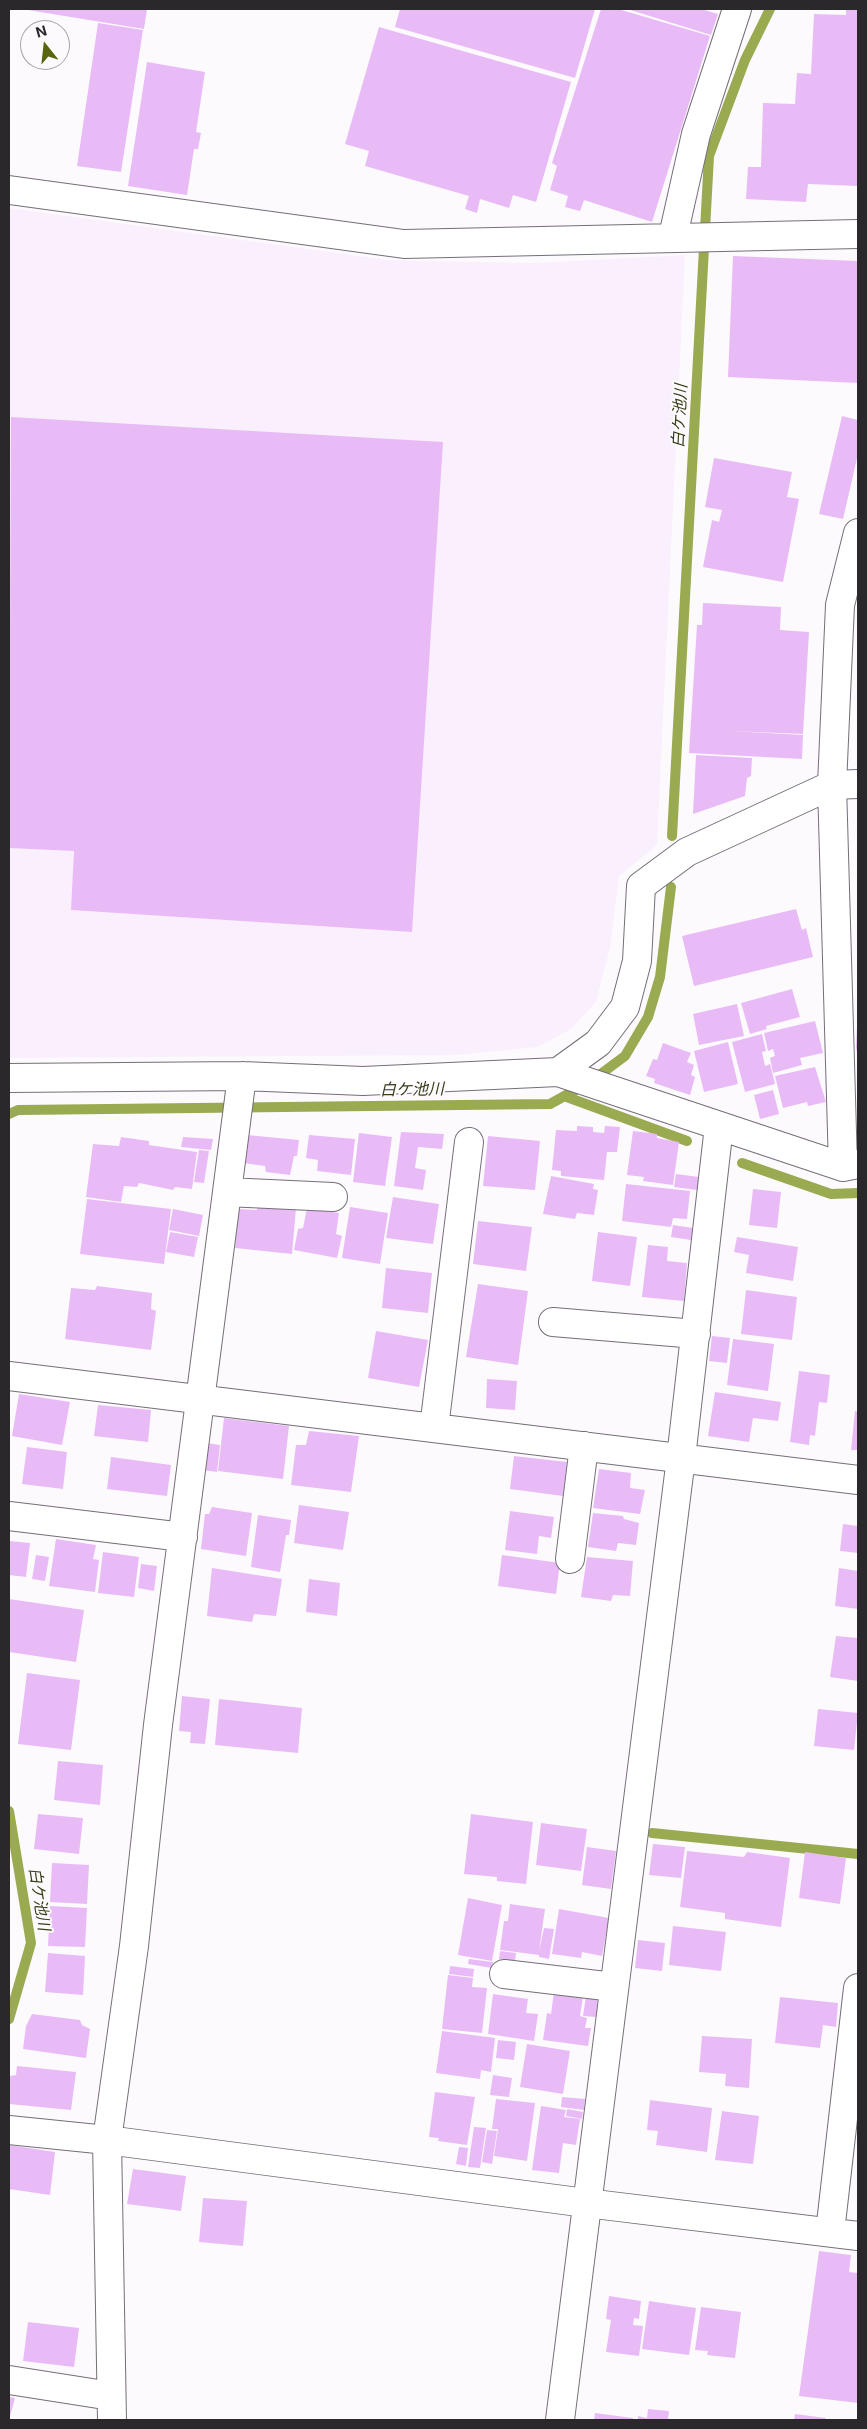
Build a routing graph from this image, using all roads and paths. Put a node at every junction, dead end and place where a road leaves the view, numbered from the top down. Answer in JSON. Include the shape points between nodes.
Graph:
{"nodes":[{"id":1,"x":737,"y":9,"type":"edge"},
{"id":2,"x":9,"y":190,"type":"edge"},
{"id":3,"x":858,"y":234,"type":"edge"},
{"id":4,"x":673,"y":236,"type":"junction"},
{"id":5,"x":858,"y":533,"type":"edge"},
{"id":6,"x":845,"y":784,"type":"edge"},
{"id":7,"x":558,"y":1072,"type":"junction"},
{"id":8,"x":242,"y":1076,"type":"junction"},
{"id":9,"x":9,"y":1078,"type":"edge"},
{"id":10,"x":719,"y":1126,"type":"junction"},
{"id":11,"x":469,"y":1142,"type":"dead end"},
{"id":12,"x":851,"y":1166,"type":"edge"},
{"id":13,"x":227,"y":1192,"type":"junction"},
{"id":14,"x":333,"y":1197,"type":"dead end"},
{"id":15,"x":553,"y":1322,"type":"dead end"},
{"id":16,"x":696,"y":1334,"type":"junction"},
{"id":17,"x":9,"y":1376,"type":"edge"},
{"id":18,"x":200,"y":1400,"type":"junction"},
{"id":19,"x":434,"y":1428,"type":"junction"},
{"id":20,"x":584,"y":1446,"type":"junction"},
{"id":21,"x":681,"y":1458,"type":"junction"},
{"id":22,"x":858,"y":1480,"type":"edge"},
{"id":23,"x":9,"y":1516,"type":"edge"},
{"id":24,"x":183,"y":1537,"type":"junction"},
{"id":25,"x":570,"y":1559,"type":"dead end"},
{"id":26,"x":504,"y":1974,"type":"dead end"},
{"id":27,"x":614,"y":1987,"type":"junction"},
{"id":28,"x":858,"y":1988,"type":"edge"},
{"id":29,"x":9,"y":2130,"type":"edge"},
{"id":30,"x":107,"y":2140,"type":"junction"},
{"id":31,"x":586,"y":2203,"type":"junction"},
{"id":32,"x":830,"y":2232,"type":"junction"},
{"id":33,"x":858,"y":2236,"type":"edge"},
{"id":34,"x":9,"y":2380,"type":"edge"},
{"id":35,"x":111,"y":2408,"type":"edge"},
{"id":36,"x":560,"y":2420,"type":"edge"}],
"edges":[{"from":1,"to":4,"type":"street","via":[[696,134]]},
{"from":2,"to":4,"type":"street","via":[[404,244]]},
{"from":3,"to":4,"type":"street"},
{"from":5,"to":6,"type":"street","via":[[840,605]]},
{"from":6,"to":7,"type":"street","via":[[687,852],[641,886],[637,960],[625,1007],[598,1043]]},
{"from":6,"to":12,"type":"street"},
{"from":7,"to":8,"type":"street","via":[[364,1082]]},
{"from":7,"to":10,"type":"street"},
{"from":8,"to":9,"type":"street"},
{"from":8,"to":13,"type":"street"},
{"from":10,"to":12,"type":"street"},
{"from":10,"to":16,"type":"street"},
{"from":11,"to":19,"type":"street"},
{"from":13,"to":14,"type":"street"},
{"from":13,"to":18,"type":"street"},
{"from":15,"to":16,"type":"street"},
{"from":16,"to":21,"type":"street"},
{"from":17,"to":18,"type":"street"},
{"from":18,"to":19,"type":"street"},
{"from":18,"to":24,"type":"street"},
{"from":19,"to":20,"type":"street"},
{"from":20,"to":21,"type":"street"},
{"from":20,"to":25,"type":"street"},
{"from":21,"to":22,"type":"street"},
{"from":21,"to":27,"type":"street"},
{"from":23,"to":24,"type":"street"},
{"from":24,"to":30,"type":"street","via":[[134,1946]]},
{"from":26,"to":27,"type":"street"},
{"from":27,"to":31,"type":"street"},
{"from":28,"to":32,"type":"street"},
{"from":29,"to":30,"type":"street"},
{"from":30,"to":31,"type":"street"},
{"from":30,"to":35,"type":"street"},
{"from":31,"to":32,"type":"street"},
{"from":31,"to":36,"type":"street"},
{"from":32,"to":33,"type":"street"},
{"from":34,"to":35,"type":"street"}]}
